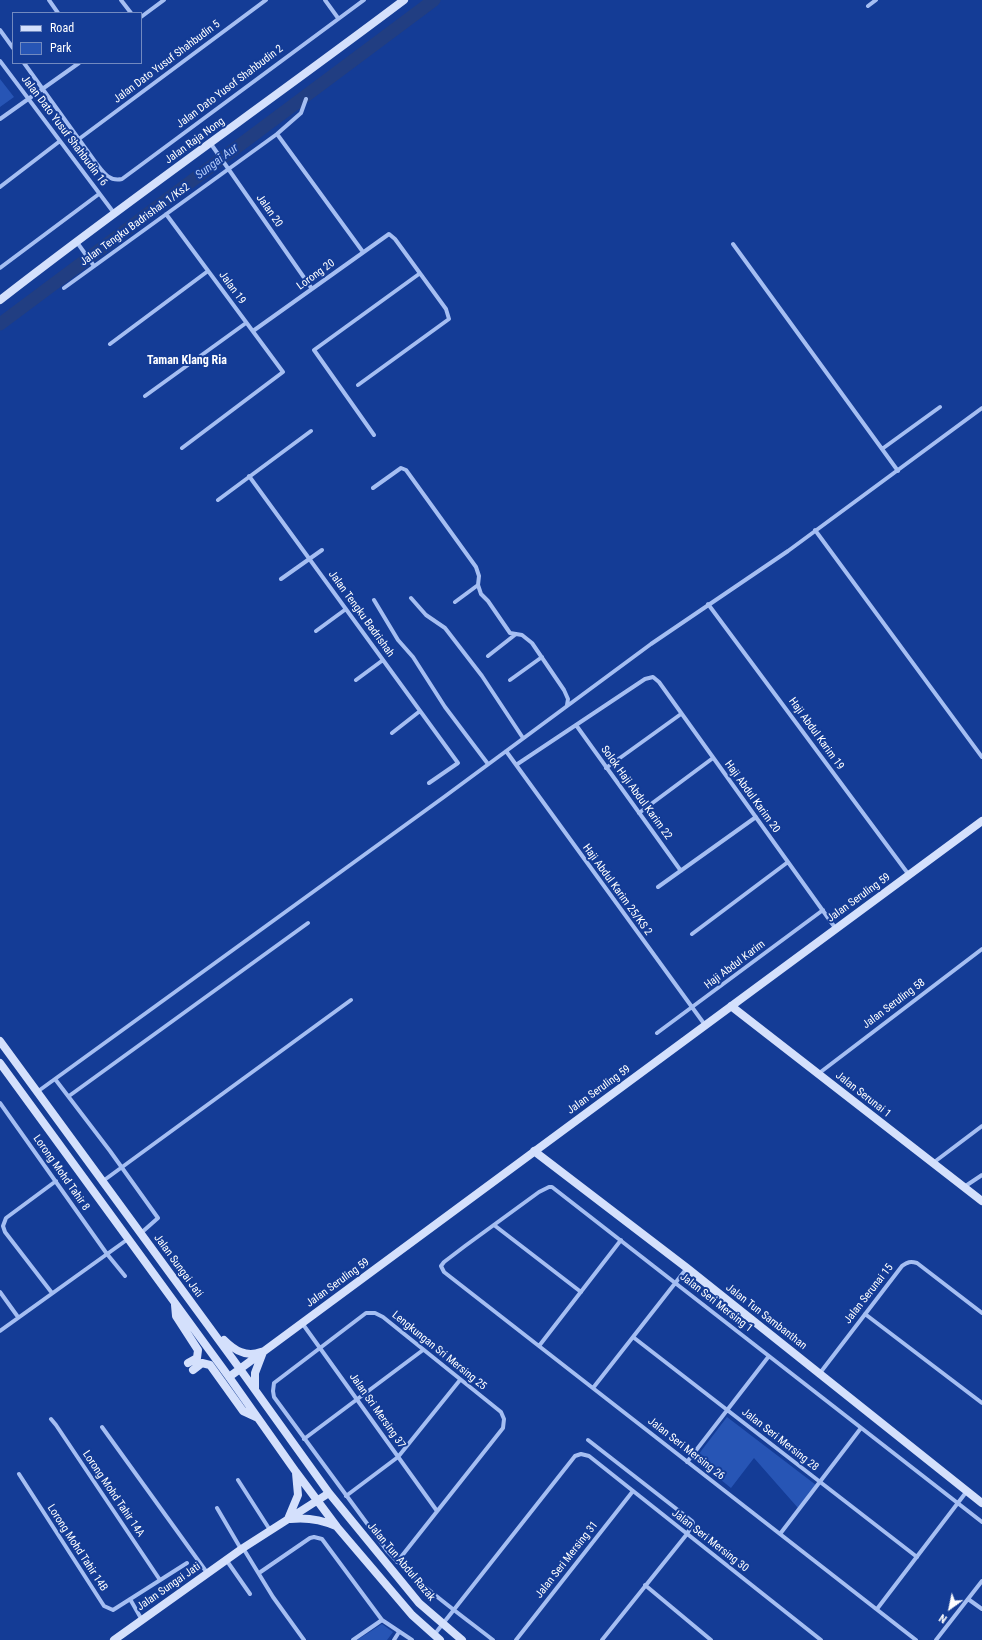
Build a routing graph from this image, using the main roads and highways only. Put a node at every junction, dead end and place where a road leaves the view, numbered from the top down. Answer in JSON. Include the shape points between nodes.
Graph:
{"nodes":[{"id":1,"x":401,"y":1,"type":"edge"},
{"id":2,"x":0,"y":300,"type":"edge"},
{"id":3,"x":982,"y":821,"type":"edge"},
{"id":4,"x":730,"y":1006,"type":"junction"},
{"id":5,"x":0,"y":1041,"type":"edge"},
{"id":6,"x":0,"y":1064,"type":"edge"},
{"id":7,"x":534,"y":1151,"type":"junction"},
{"id":8,"x":982,"y":1201,"type":"edge"},
{"id":9,"x":174,"y":1303,"type":"junction"},
{"id":10,"x":207,"y":1324,"type":"junction"},
{"id":11,"x":263,"y":1352,"type":"junction"},
{"id":12,"x":240,"y":1369,"type":"junction"},
{"id":13,"x":229,"y":1377,"type":"junction"},
{"id":14,"x":255,"y":1390,"type":"junction"},
{"id":15,"x":256,"y":1417,"type":"junction"},
{"id":16,"x":296,"y":1472,"type":"junction"},
{"id":17,"x":329,"y":1493,"type":"junction"},
{"id":18,"x":318,"y":1501,"type":"junction"},
{"id":19,"x":982,"y":1503,"type":"edge"},
{"id":20,"x":288,"y":1520,"type":"junction"},
{"id":21,"x":337,"y":1527,"type":"junction"},
{"id":22,"x":437,"y":1638,"type":"edge"},
{"id":23,"x":114,"y":1640,"type":"edge"},
{"id":24,"x":462,"y":1640,"type":"edge"}],
"edges":[{"from":1,"to":2,"type":"main road","name":"Jalan Raja Nong","via":[[211,144],[75,241]]},
{"from":3,"to":4,"type":"main road","name":"Jalan Seruling 59"},
{"from":4,"to":7,"type":"main road","name":"Jalan Seruling 59"},
{"from":4,"to":8,"type":"main road","name":"Jalan Serunai 1"},
{"from":5,"to":10,"type":"main road","name":"Jalan Sungai Jati"},
{"from":6,"to":9,"type":"main road"},
{"from":7,"to":11,"type":"main road","name":"Jalan Seruling 59"},
{"from":7,"to":19,"type":"main road","name":"Jalan Tun Sambanthan","via":[[684,1271],[820,1373],[964,1495]]},
{"from":9,"to":13,"type":"main road"},
{"from":9,"to":15,"type":"main road","via":[[176,1316],[198,1350],[197,1358],[190,1367],[202,1363],[210,1365],[243,1410]]},
{"from":10,"to":11,"type":"main road","via":[[234,1349],[255,1355]]},
{"from":10,"to":12,"type":"main road","name":"Jalan Sungai Jati"},
{"from":11,"to":12,"type":"main road","name":"Jalan Seruling 59"},
{"from":11,"to":14,"type":"main road","via":[[255,1373]]},
{"from":12,"to":13,"type":"main road","name":"Jalan Seruling 59"},
{"from":12,"to":14,"type":"main road","name":"Jalan Sungai Jati"},
{"from":13,"to":15,"type":"main road"},
{"from":14,"to":17,"type":"main road","name":"Jalan Sungai Jati"},
{"from":15,"to":16,"type":"main road"},
{"from":16,"to":18,"type":"main road"},
{"from":16,"to":20,"type":"main road","via":[[298,1495]]},
{"from":17,"to":18,"type":"main road","name":"Jalan Sungai Jati"},
{"from":17,"to":24,"type":"main road","name":"Jalan Tun Abdul Razak","via":[[419,1603]]},
{"from":18,"to":20,"type":"main road","name":"Jalan Sungai Jati"},
{"from":18,"to":21,"type":"main road"},
{"from":20,"to":21,"type":"main road","via":[[307,1518]]},
{"from":20,"to":23,"type":"main road","name":"Jalan Sungai Jati","via":[[268,1528],[240,1546],[226,1561]]},
{"from":21,"to":22,"type":"main road","via":[[412,1615]]}]}
